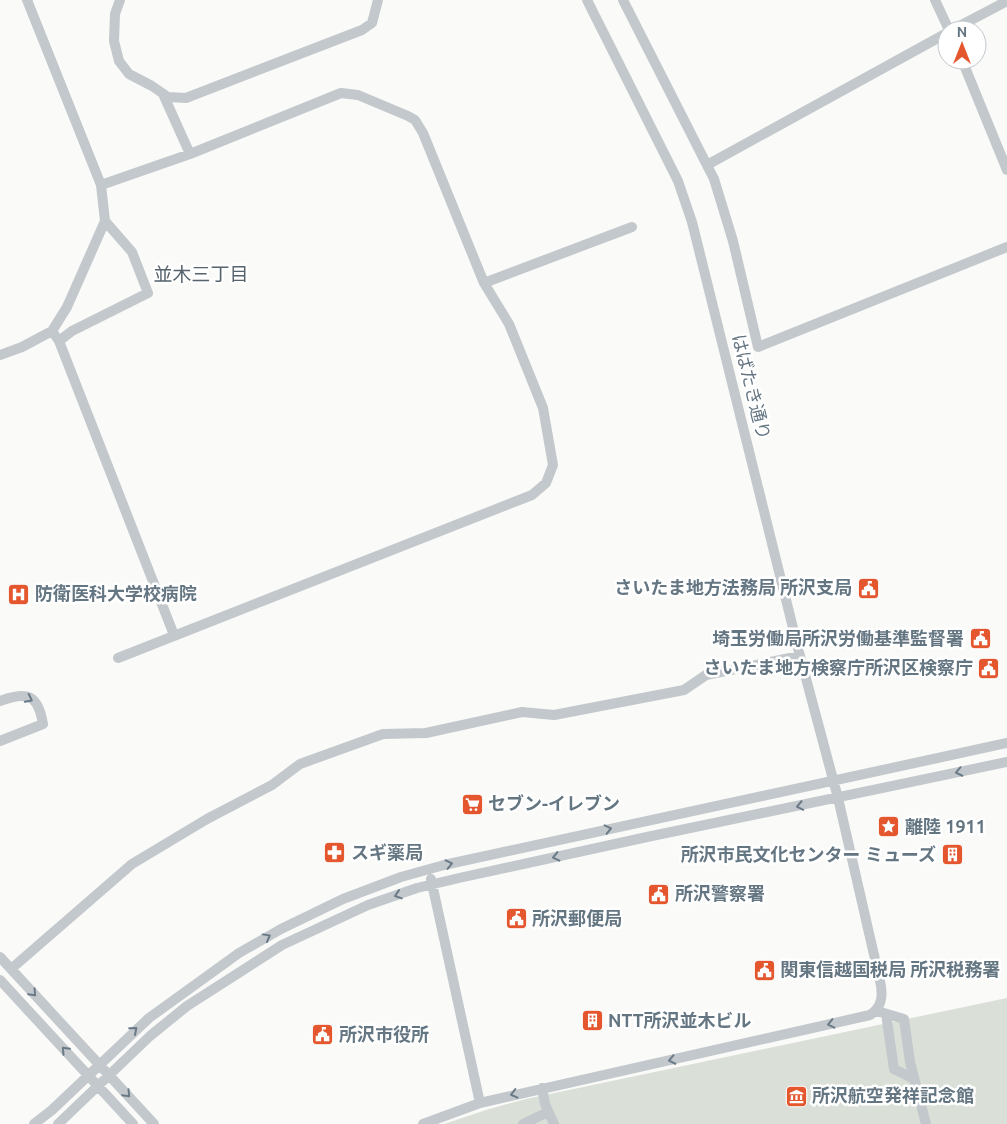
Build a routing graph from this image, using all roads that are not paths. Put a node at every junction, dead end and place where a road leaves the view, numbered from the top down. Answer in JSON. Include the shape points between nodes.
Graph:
{"nodes":[{"id":1,"x":27,"y":0,"type":"edge"},
{"id":2,"x":120,"y":0,"type":"edge"},
{"id":3,"x":378,"y":0,"type":"edge"},
{"id":4,"x":587,"y":0,"type":"edge"},
{"id":5,"x":623,"y":0,"type":"edge"},
{"id":6,"x":935,"y":0,"type":"edge"},
{"id":7,"x":1007,"y":1,"type":"edge"},
{"id":8,"x":944,"y":20,"type":"edge"},
{"id":9,"x":970,"y":20,"type":"edge"},
{"id":10,"x":937,"y":38,"type":"edge"},
{"id":11,"x":966,"y":70,"type":"edge"},
{"id":12,"x":163,"y":94,"type":"junction"},
{"id":13,"x":190,"y":154,"type":"junction"},
{"id":14,"x":707,"y":166,"type":"junction"},
{"id":15,"x":1007,"y":170,"type":"edge"},
{"id":16,"x":101,"y":185,"type":"junction"},
{"id":17,"x":105,"y":221,"type":"junction"},
{"id":18,"x":632,"y":228,"type":"dead end"},
{"id":19,"x":1007,"y":247,"type":"edge"},
{"id":20,"x":484,"y":283,"type":"junction"},
{"id":21,"x":52,"y":330,"type":"junction"},
{"id":22,"x":59,"y":341,"type":"junction"},
{"id":23,"x":0,"y":355,"type":"edge"},
{"id":24,"x":174,"y":635,"type":"junction"},
{"id":25,"x":800,"y":656,"type":"junction"},
{"id":26,"x":118,"y":658,"type":"dead end"},
{"id":27,"x":0,"y":701,"type":"edge"},
{"id":28,"x":0,"y":741,"type":"edge"},
{"id":29,"x":1007,"y":743,"type":"edge"},
{"id":30,"x":1007,"y":762,"type":"edge"},
{"id":31,"x":833,"y":780,"type":"junction"},
{"id":32,"x":838,"y":798,"type":"junction"},
{"id":33,"x":427,"y":871,"type":"junction"},
{"id":34,"x":433,"y":884,"type":"junction"},
{"id":35,"x":0,"y":957,"type":"edge"},
{"id":36,"x":11,"y":969,"type":"junction"},
{"id":37,"x":0,"y":980,"type":"edge"},
{"id":38,"x":882,"y":1012,"type":"junction"},
{"id":39,"x":99,"y":1064,"type":"junction"},
{"id":40,"x":109,"y":1075,"type":"junction"},
{"id":41,"x":89,"y":1076,"type":"junction"},
{"id":42,"x":914,"y":1079,"type":"junction"},
{"id":43,"x":98,"y":1086,"type":"junction"},
{"id":44,"x":542,"y":1088,"type":"junction"},
{"id":45,"x":480,"y":1102,"type":"junction"},
{"id":46,"x":548,"y":1112,"type":"junction"},
{"id":47,"x":34,"y":1124,"type":"edge"},
{"id":48,"x":58,"y":1124,"type":"edge"},
{"id":49,"x":133,"y":1124,"type":"edge"},
{"id":50,"x":154,"y":1124,"type":"edge"},
{"id":51,"x":423,"y":1124,"type":"edge"},
{"id":52,"x":523,"y":1124,"type":"edge"},
{"id":53,"x":554,"y":1124,"type":"edge"},
{"id":54,"x":926,"y":1124,"type":"edge"}],
"edges":[{"from":1,"to":16,"type":"street"},
{"from":2,"to":12,"type":"street","via":[[115,14],[114,41],[119,61],[129,74]]},
{"from":3,"to":12,"type":"street","via":[[372,23],[362,30],[186,98]]},
{"from":4,"to":25,"type":"street","name":"はばたき通り","via":[[678,181],[692,222]]},
{"from":5,"to":14,"type":"street"},
{"from":6,"to":8,"type":"street"},
{"from":7,"to":9,"type":"street"},
{"from":10,"to":14,"type":"street"},
{"from":11,"to":15,"type":"street"},
{"from":12,"to":13,"type":"street"},
{"from":13,"to":16,"type":"street"},
{"from":13,"to":20,"type":"street","via":[[341,94],[358,95],[386,106],[415,120],[420,126]]},
{"from":14,"to":19,"type":"street","via":[[733,241],[758,347]]},
{"from":16,"to":17,"type":"street"},
{"from":17,"to":21,"type":"street","via":[[67,307]]},
{"from":17,"to":22,"type":"street","via":[[132,252],[148,294],[72,331]]},
{"from":18,"to":20,"type":"street"},
{"from":20,"to":24,"type":"street","via":[[509,324],[543,408],[553,465],[552,473],[539,491]]},
{"from":21,"to":22,"type":"street"},
{"from":21,"to":23,"type":"street"},
{"from":22,"to":24,"type":"street"},
{"from":24,"to":26,"type":"street"},
{"from":25,"to":31,"type":"street","name":"はばたき通り"},
{"from":25,"to":36,"type":"street","via":[[706,675],[684,690],[572,711],[554,714],[522,712],[426,733],[383,734],[300,764],[272,785],[132,864]]},
{"from":27,"to":28,"type":"street","one_way":true,"via":[[17,695],[31,698],[40,706],[43,724]]},
{"from":29,"to":31,"type":"street"},
{"from":30,"to":32,"type":"street","one_way":true},
{"from":31,"to":32,"type":"street","name":"はばたき通り"},
{"from":33,"to":31,"type":"street","one_way":true},
{"from":32,"to":34,"type":"street","one_way":true},
{"from":32,"to":38,"type":"street","name":"はばたき通り","via":[[882,989]]},
{"from":33,"to":34,"type":"street"},
{"from":39,"to":33,"type":"street","one_way":true,"via":[[169,1001],[253,944],[343,899]]},
{"from":34,"to":40,"type":"street","one_way":true,"via":[[335,919],[262,956],[166,1022]]},
{"from":34,"to":45,"type":"street"},
{"from":35,"to":36,"type":"street"},
{"from":36,"to":39,"type":"street","one_way":true},
{"from":41,"to":37,"type":"street","one_way":true},
{"from":38,"to":42,"type":"street","name":"はばたき通り","via":[[894,1070]]},
{"from":38,"to":42,"type":"street","via":[[904,1019]]},
{"from":38,"to":44,"type":"street","one_way":true},
{"from":39,"to":40,"type":"street"},
{"from":39,"to":41,"type":"street"},
{"from":40,"to":43,"type":"street"},
{"from":40,"to":50,"type":"street","one_way":true},
{"from":41,"to":43,"type":"street"},
{"from":41,"to":47,"type":"street"},
{"from":42,"to":54,"type":"street"},
{"from":43,"to":48,"type":"street"},
{"from":43,"to":49,"type":"street"},
{"from":44,"to":45,"type":"street","one_way":true},
{"from":44,"to":46,"type":"street"},
{"from":45,"to":51,"type":"street"},
{"from":46,"to":52,"type":"street"},
{"from":46,"to":53,"type":"street"}]}
